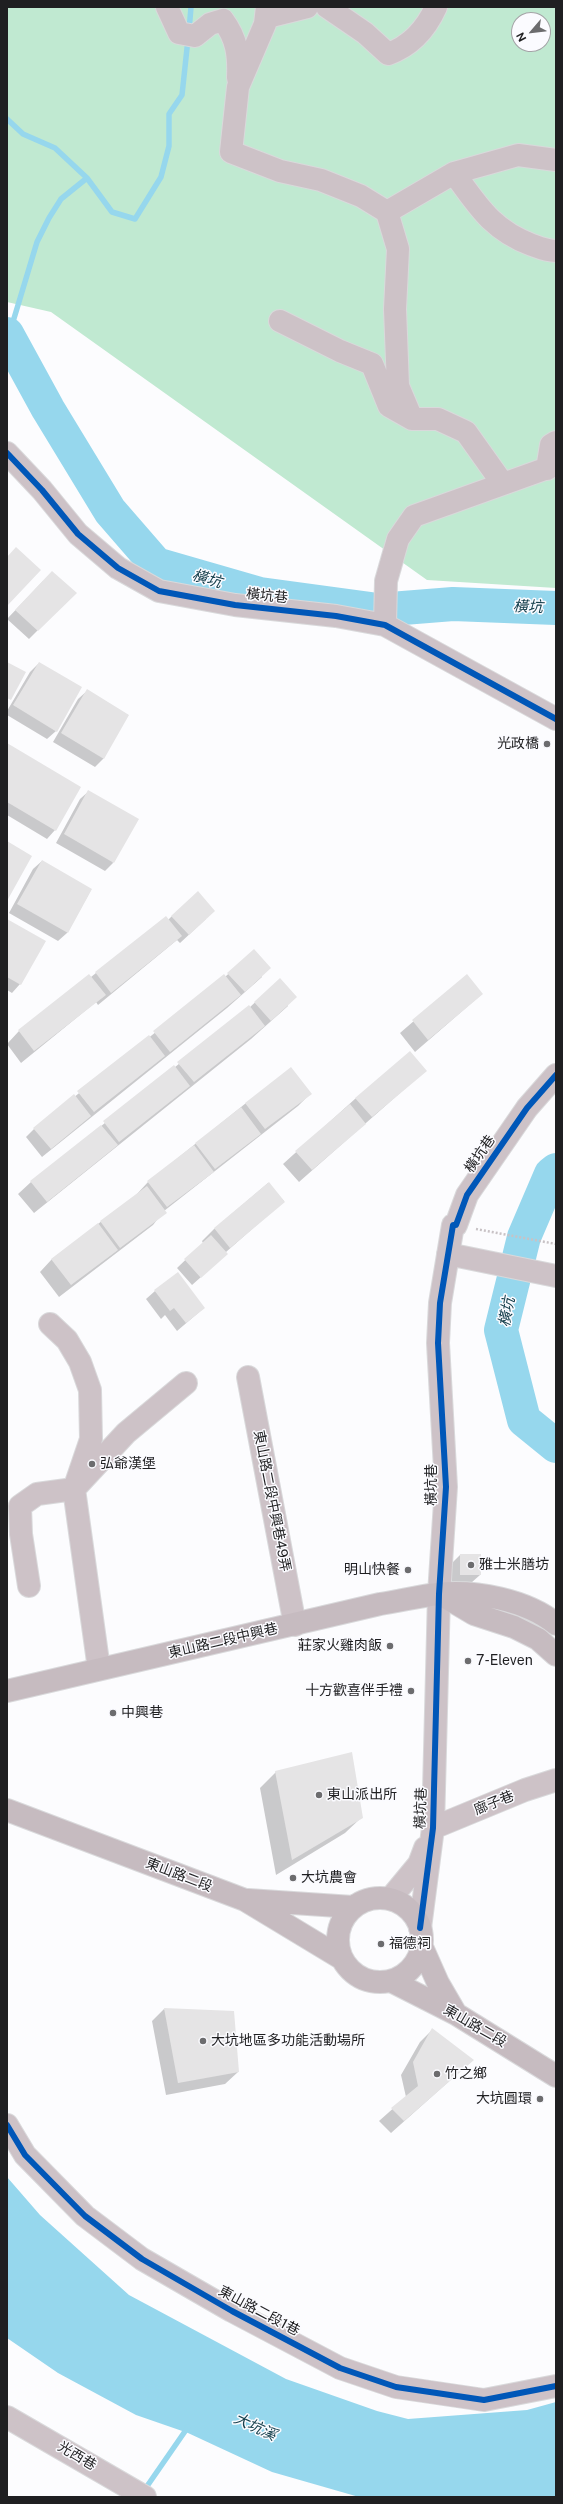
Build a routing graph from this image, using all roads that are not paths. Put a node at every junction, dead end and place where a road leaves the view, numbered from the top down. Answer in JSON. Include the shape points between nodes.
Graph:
{"nodes":[{"id":1,"x":167,"y":7,"type":"edge"},
{"id":2,"x":307,"y":7,"type":"edge"},
{"id":3,"x":327,"y":7,"type":"edge"},
{"id":4,"x":436,"y":7,"type":"edge"},
{"id":5,"x":267,"y":12,"type":"edge"},
{"id":6,"x":238,"y":87,"type":"junction"},
{"id":7,"x":556,"y":160,"type":"edge"},
{"id":8,"x":454,"y":173,"type":"junction"},
{"id":9,"x":387,"y":212,"type":"junction"},
{"id":10,"x":556,"y":250,"type":"edge"},
{"id":11,"x":280,"y":321,"type":"dead end"},
{"id":12,"x":412,"y":419,"type":"junction"},
{"id":13,"x":556,"y":442,"type":"edge"},
{"id":14,"x":7,"y":453,"type":"edge"},
{"id":15,"x":551,"y":467,"type":"edge"},
{"id":16,"x":504,"y":484,"type":"junction"},
{"id":17,"x":385,"y":625,"type":"junction"},
{"id":18,"x":556,"y":719,"type":"edge"},
{"id":19,"x":556,"y":1075,"type":"edge"},
{"id":20,"x":448,"y":1254,"type":"junction"},
{"id":21,"x":556,"y":1276,"type":"edge"},
{"id":22,"x":50,"y":1324,"type":"dead end"},
{"id":23,"x":248,"y":1377,"type":"dead end"},
{"id":24,"x":186,"y":1383,"type":"dead end"},
{"id":25,"x":74,"y":1489,"type":"junction"},
{"id":26,"x":29,"y":1586,"type":"dead end"},
{"id":27,"x":439,"y":1594,"type":"junction"},
{"id":28,"x":556,"y":1624,"type":"edge"},
{"id":29,"x":295,"y":1625,"type":"junction"},
{"id":30,"x":556,"y":1655,"type":"edge"},
{"id":31,"x":99,"y":1669,"type":"junction"},
{"id":32,"x":7,"y":1691,"type":"edge"},
{"id":33,"x":556,"y":1780,"type":"edge"},
{"id":34,"x":7,"y":1810,"type":"edge"},
{"id":35,"x":433,"y":1828,"type":"junction"},
{"id":36,"x":390,"y":1899,"type":"junction"},
{"id":37,"x":245,"y":1900,"type":"junction"},
{"id":38,"x":353,"y":1907,"type":"junction"},
{"id":39,"x":421,"y":1938,"type":"junction"},
{"id":40,"x":341,"y":1958,"type":"junction"},
{"id":41,"x":391,"y":1981,"type":"junction"},
{"id":42,"x":456,"y":2014,"type":"junction"},
{"id":43,"x":556,"y":2076,"type":"edge"},
{"id":44,"x":7,"y":2125,"type":"edge"},
{"id":45,"x":556,"y":2386,"type":"edge"},
{"id":46,"x":7,"y":2417,"type":"edge"},
{"id":47,"x":140,"y":2494,"type":"edge"}],
"edges":[{"from":1,"to":6,"type":"street","via":[[187,35],[223,20],[233,34],[239,53]]},
{"from":2,"to":5,"type":"street"},
{"from":3,"to":4,"type":"street","via":[[366,33],[388,54],[417,38]]},
{"from":5,"to":6,"type":"street"},
{"from":6,"to":9,"type":"street","via":[[231,152],[280,171],[321,180],[361,196]]},
{"from":7,"to":8,"type":"street","via":[[518,154]]},
{"from":8,"to":9,"type":"street"},
{"from":8,"to":10,"type":"street","via":[[488,219],[515,238],[549,251]]},
{"from":9,"to":12,"type":"street","via":[[398,249],[398,386]]},
{"from":11,"to":12,"type":"street","via":[[372,364],[390,406]]},
{"from":12,"to":16,"type":"street","via":[[438,419],[466,432]]},
{"from":13,"to":15,"type":"street","via":[[551,445]]},
{"from":14,"to":17,"type":"street","name":"橫坑巷","via":[[78,534],[118,568],[159,591],[235,605],[336,616]]},
{"from":15,"to":16,"type":"street"},
{"from":16,"to":17,"type":"street","via":[[414,516],[398,539],[386,581]]},
{"from":17,"to":18,"type":"street","name":"橫坑巷"},
{"from":19,"to":20,"type":"street","name":"橫坑巷","via":[[526,1108],[466,1195],[456,1225],[453,1225]]},
{"from":20,"to":21,"type":"street"},
{"from":20,"to":27,"type":"street","name":"橫坑巷","via":[[440,1303],[438,1343],[446,1487]]},
{"from":22,"to":25,"type":"street","via":[[67,1340],[80,1362],[90,1390],[91,1439]]},
{"from":23,"to":29,"type":"street","name":"東山路二段中興巷49弄"},
{"from":24,"to":25,"type":"street","via":[[126,1433]]},
{"from":25,"to":26,"type":"street","via":[[37,1494],[20,1506],[21,1534]]},
{"from":25,"to":31,"type":"street"},
{"from":27,"to":28,"type":"main road","name":"東山路二段中興巷","via":[[474,1595],[501,1600],[529,1608]]},
{"from":27,"to":29,"type":"main road","name":"東山路二段中興巷","via":[[380,1604]]},
{"from":27,"to":30,"type":"main road","via":[[474,1614],[538,1639]]},
{"from":27,"to":35,"type":"street","name":"橫坑巷"},
{"from":29,"to":31,"type":"main road","name":"東山路二段中興巷"},
{"from":31,"to":32,"type":"main road","name":"東山路二段中興巷"},
{"from":33,"to":35,"type":"street","name":"廍子巷"},
{"from":34,"to":37,"type":"main road","name":"東山路二段"},
{"from":35,"to":36,"type":"street","via":[[419,1864]]},
{"from":35,"to":39,"type":"street","name":"橫坑巷"},
{"from":36,"to":38,"type":"main road","via":[[364,1900]]},
{"from":36,"to":39,"type":"main road","via":[[404,1905],[414,1915]]},
{"from":37,"to":38,"type":"main road"},
{"from":37,"to":40,"type":"main road","name":"東山路二段"},
{"from":38,"to":40,"type":"main road","via":[[343,1917],[338,1930],[337,1945]]},
{"from":39,"to":41,"type":"main road","via":[[417,1960],[409,1971]]},
{"from":39,"to":42,"type":"main road","via":[[438,1983]]},
{"from":40,"to":41,"type":"main road","via":[[348,1969],[358,1977],[371,1982]]},
{"from":41,"to":42,"type":"main road","name":"東山路二段"},
{"from":42,"to":43,"type":"main road","name":"東山路二段"},
{"from":44,"to":45,"type":"street","name":"東山路二段1巷","via":[[25,2155],[85,2216],[142,2259],[232,2311],[340,2368],[396,2387],[484,2400]]},
{"from":46,"to":47,"type":"street","name":"光西巷"}]}
